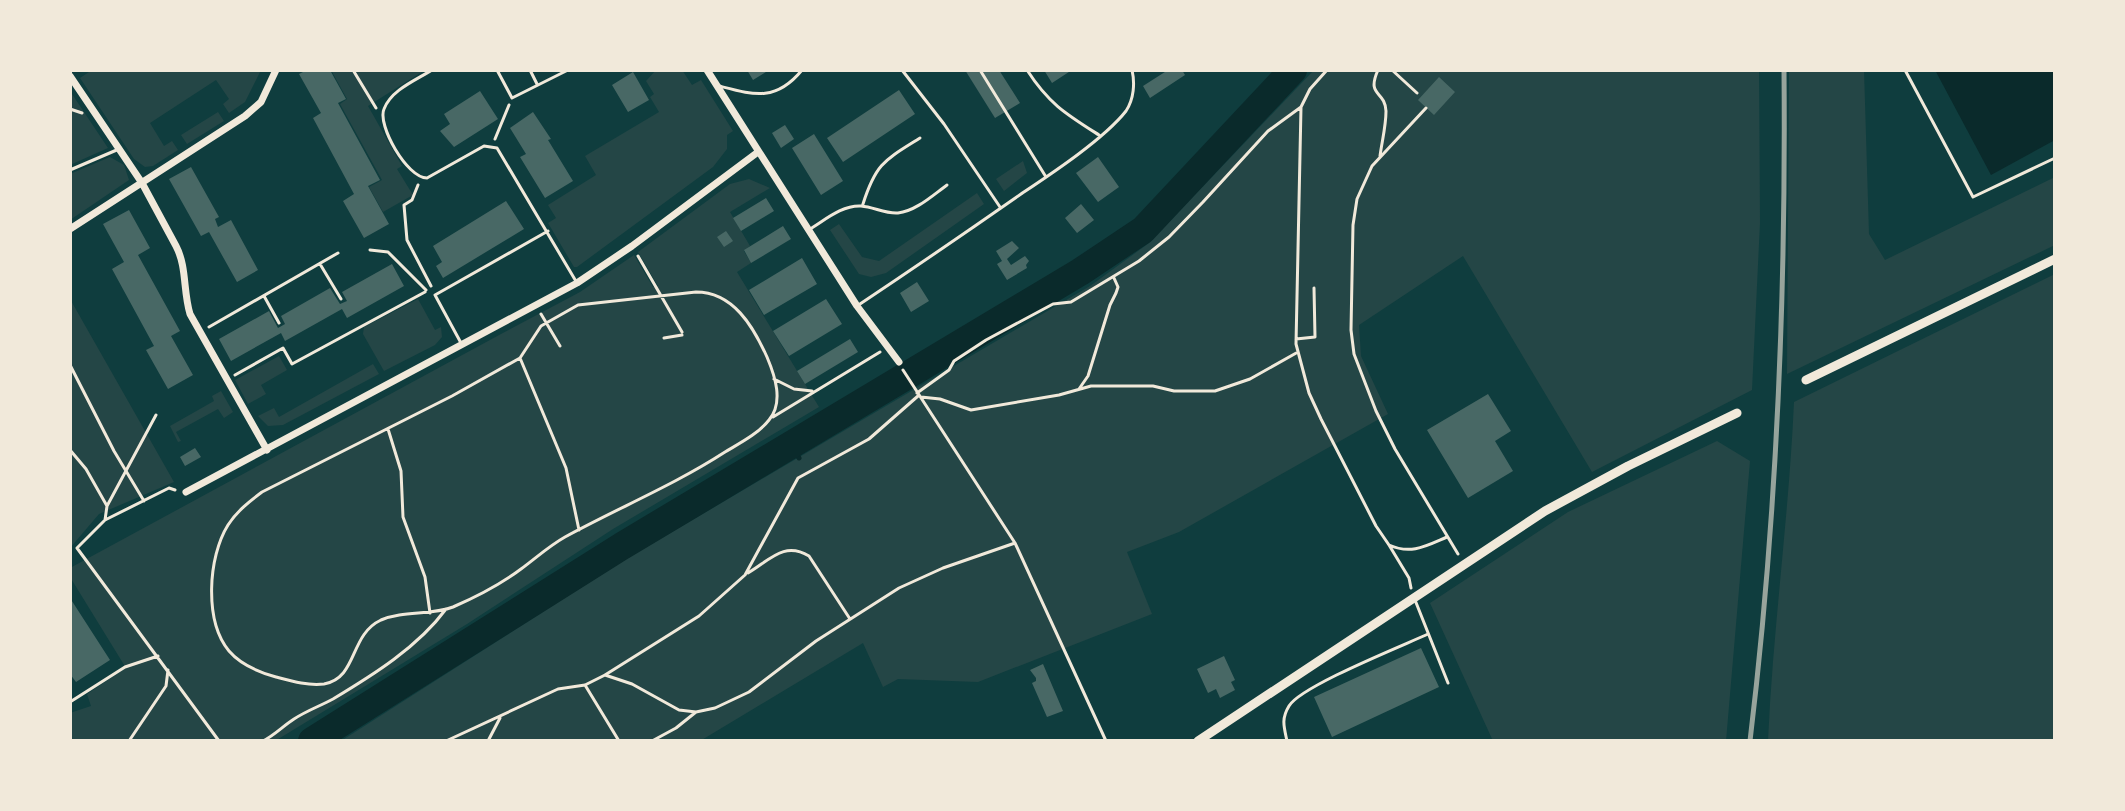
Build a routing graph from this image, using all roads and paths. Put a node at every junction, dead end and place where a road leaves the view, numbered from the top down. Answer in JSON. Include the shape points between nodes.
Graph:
{"nodes":[{"id":1,"x":276,"y":70,"type":"edge"},
{"id":2,"x":353,"y":70,"type":"edge"},
{"id":3,"x":432,"y":70,"type":"edge"},
{"id":4,"x":497,"y":70,"type":"edge"},
{"id":5,"x":530,"y":70,"type":"edge"},
{"id":6,"x":568,"y":70,"type":"edge"},
{"id":7,"x":707,"y":70,"type":"edge"},
{"id":8,"x":802,"y":70,"type":"edge"},
{"id":9,"x":902,"y":70,"type":"edge"},
{"id":10,"x":980,"y":70,"type":"edge"},
{"id":11,"x":1027,"y":70,"type":"edge"},
{"id":12,"x":1132,"y":70,"type":"edge"},
{"id":13,"x":1327,"y":70,"type":"edge"},
{"id":14,"x":1378,"y":70,"type":"edge"},
{"id":15,"x":1392,"y":70,"type":"edge"},
{"id":16,"x":1905,"y":70,"type":"edge"},
{"id":17,"x":70,"y":76,"type":"edge"},
{"id":18,"x":537,"y":85,"type":"junction"},
{"id":19,"x":716,"y":85,"type":"junction"},
{"id":20,"x":1417,"y":93,"type":"dead end"},
{"id":21,"x":512,"y":98,"type":"junction"},
{"id":22,"x":1301,"y":107,"type":"junction"},
{"id":23,"x":1426,"y":108,"type":"dead end"},
{"id":24,"x":383,"y":110,"type":"junction"},
{"id":25,"x":1099,"y":135,"type":"junction"},
{"id":26,"x":920,"y":138,"type":"dead end"},
{"id":27,"x":492,"y":146,"type":"junction"},
{"id":28,"x":119,"y":149,"type":"junction"},
{"id":29,"x":758,"y":152,"type":"junction"},
{"id":30,"x":1380,"y":157,"type":"junction"},
{"id":31,"x":2055,"y":158,"type":"edge"},
{"id":32,"x":70,"y":170,"type":"edge"},
{"id":33,"x":1046,"y":177,"type":"junction"},
{"id":34,"x":420,"y":178,"type":"junction"},
{"id":35,"x":142,"y":183,"type":"junction"},
{"id":36,"x":947,"y":185,"type":"dead end"},
{"id":37,"x":862,"y":206,"type":"junction"},
{"id":38,"x":1001,"y":208,"type":"junction"},
{"id":39,"x":70,"y":229,"type":"edge"},
{"id":40,"x":808,"y":230,"type":"junction"},
{"id":41,"x":548,"y":231,"type":"junction"},
{"id":42,"x":632,"y":246,"type":"junction"},
{"id":43,"x":370,"y":250,"type":"dead end"},
{"id":44,"x":338,"y":253,"type":"dead end"},
{"id":45,"x":2055,"y":259,"type":"edge"},
{"id":46,"x":320,"y":264,"type":"junction"},
{"id":47,"x":1113,"y":277,"type":"junction"},
{"id":48,"x":577,"y":283,"type":"junction"},
{"id":49,"x":432,"y":288,"type":"junction"},
{"id":50,"x":1314,"y":288,"type":"dead end"},
{"id":51,"x":426,"y":291,"type":"junction"},
{"id":52,"x":435,"y":295,"type":"junction"},
{"id":53,"x":660,"y":295,"type":"junction"},
{"id":54,"x":264,"y":296,"type":"junction"},
{"id":55,"x":341,"y":299,"type":"dead end"},
{"id":56,"x":857,"y":306,"type":"junction"},
{"id":57,"x":541,"y":314,"type":"dead end"},
{"id":58,"x":279,"y":323,"type":"dead end"},
{"id":59,"x":545,"y":323,"type":"junction"},
{"id":60,"x":200,"y":332,"type":"junction"},
{"id":61,"x":664,"y":338,"type":"dead end"},
{"id":62,"x":1296,"y":339,"type":"junction"},
{"id":63,"x":463,"y":346,"type":"junction"},
{"id":64,"x":560,"y":346,"type":"dead end"},
{"id":65,"x":887,"y":347,"type":"junction"},
{"id":66,"x":1298,"y":352,"type":"junction"},
{"id":67,"x":520,"y":358,"type":"junction"},
{"id":68,"x":899,"y":362,"type":"joint"},
{"id":69,"x":70,"y":365,"type":"edge"},
{"id":70,"x":227,"y":379,"type":"junction"},
{"id":71,"x":774,"y":379,"type":"junction"},
{"id":72,"x":1806,"y":380,"type":"dead end"},
{"id":73,"x":1079,"y":389,"type":"junction"},
{"id":74,"x":816,"y":391,"type":"junction"},
{"id":75,"x":917,"y":394,"type":"junction"},
{"id":76,"x":1737,"y":413,"type":"dead end"},
{"id":77,"x":156,"y":415,"type":"dead end"},
{"id":78,"x":770,"y":419,"type":"junction"},
{"id":79,"x":388,"y":429,"type":"junction"},
{"id":80,"x":70,"y":450,"type":"edge"},
{"id":81,"x":267,"y":450,"type":"junction"},
{"id":82,"x":125,"y":470,"type":"junction"},
{"id":83,"x":186,"y":492,"type":"joint"},
{"id":84,"x":144,"y":501,"type":"junction"},
{"id":85,"x":107,"y":506,"type":"junction"},
{"id":86,"x":105,"y":520,"type":"junction"},
{"id":87,"x":579,"y":530,"type":"junction"},
{"id":88,"x":1447,"y":537,"type":"junction"},
{"id":89,"x":1015,"y":543,"type":"junction"},
{"id":90,"x":1389,"y":545,"type":"junction"},
{"id":91,"x":1464,"y":564,"type":"junction"},
{"id":92,"x":745,"y":575,"type":"junction"},
{"id":93,"x":1414,"y":597,"type":"junction"},
{"id":94,"x":446,"y":609,"type":"junction"},
{"id":95,"x":430,"y":613,"type":"junction"},
{"id":96,"x":850,"y":619,"type":"junction"},
{"id":97,"x":1428,"y":634,"type":"junction"},
{"id":98,"x":158,"y":656,"type":"junction"},
{"id":99,"x":168,"y":670,"type":"junction"},
{"id":100,"x":605,"y":675,"type":"junction"},
{"id":101,"x":1448,"y":683,"type":"dead end"},
{"id":102,"x":585,"y":685,"type":"junction"},
{"id":103,"x":70,"y":702,"type":"edge"},
{"id":104,"x":696,"y":712,"type":"junction"},
{"id":105,"x":500,"y":718,"type":"junction"},
{"id":106,"x":130,"y":741,"type":"edge"},
{"id":107,"x":219,"y":741,"type":"edge"},
{"id":108,"x":263,"y":741,"type":"edge"},
{"id":109,"x":446,"y":741,"type":"edge"},
{"id":110,"x":488,"y":741,"type":"edge"},
{"id":111,"x":619,"y":741,"type":"edge"},
{"id":112,"x":652,"y":741,"type":"edge"},
{"id":113,"x":1106,"y":741,"type":"edge"},
{"id":114,"x":1198,"y":741,"type":"edge"},
{"id":115,"x":1287,"y":741,"type":"edge"}],
"edges":[{"from":1,"to":35,"type":"street","via":[[261,102]]},
{"from":2,"to":24,"type":"path","via":[[374,107]]},
{"from":3,"to":24,"type":"lane","via":[[401,89]]},
{"from":4,"to":21,"type":"lane"},
{"from":5,"to":18,"type":"lane"},
{"from":6,"to":18,"type":"lane"},
{"from":7,"to":19,"type":"street"},
{"from":8,"to":19,"type":"lane","via":[[765,95]]},
{"from":9,"to":38,"type":"lane"},
{"from":10,"to":33,"type":"lane"},
{"from":11,"to":25,"type":"lane","via":[[1054,105]]},
{"from":12,"to":25,"type":"lane","via":[[1133,97],[1126,111]]},
{"from":13,"to":22,"type":"path"},
{"from":14,"to":30,"type":"path","via":[[1374,91],[1386,113]]},
{"from":15,"to":20,"type":"path"},
{"from":16,"to":31,"type":"lane","via":[[1973,197]]},
{"from":17,"to":28,"type":"street"},
{"from":18,"to":21,"type":"lane"},
{"from":19,"to":29,"type":"street"},
{"from":21,"to":27,"type":"path"},
{"from":22,"to":47,"type":"path","via":[[1268,131],[1169,237]]},
{"from":22,"to":62,"type":"path"},
{"from":23,"to":30,"type":"path"},
{"from":24,"to":34,"type":"lane","via":[[397,150]]},
{"from":25,"to":33,"type":"lane"},
{"from":26,"to":37,"type":"lane","via":[[877,169]]},
{"from":27,"to":34,"type":"lane"},
{"from":27,"to":41,"type":"lane"},
{"from":28,"to":32,"type":"lane"},
{"from":28,"to":35,"type":"street"},
{"from":29,"to":40,"type":"street"},
{"from":29,"to":42,"type":"street"},
{"from":30,"to":88,"type":"path","via":[[1363,182],[1353,225],[1354,354],[1395,449]]},
{"from":33,"to":38,"type":"lane"},
{"from":34,"to":49,"type":"path","via":[[412,200],[404,205],[407,240]]},
{"from":35,"to":39,"type":"street"},
{"from":35,"to":60,"type":"street","via":[[182,257],[187,303]]},
{"from":36,"to":37,"type":"lane","via":[[901,213]]},
{"from":37,"to":40,"type":"lane","via":[[839,211]]},
{"from":38,"to":56,"type":"lane"},
{"from":40,"to":56,"type":"street"},
{"from":41,"to":48,"type":"lane"},
{"from":41,"to":52,"type":"lane"},
{"from":42,"to":48,"type":"street"},
{"from":42,"to":53,"type":"path"},
{"from":43,"to":51,"type":"path","via":[[388,252]]},
{"from":44,"to":46,"type":"path"},
{"from":45,"to":72,"type":"street"},
{"from":46,"to":54,"type":"path"},
{"from":46,"to":55,"type":"path"},
{"from":47,"to":73,"type":"path","via":[[1118,287]]},
{"from":47,"to":75,"type":"path","via":[[986,340]]},
{"from":48,"to":63,"type":"street"},
{"from":49,"to":51,"type":"path"},
{"from":49,"to":52,"type":"path"},
{"from":50,"to":62,"type":"path","via":[[1315,337]]},
{"from":51,"to":70,"type":"path","via":[[292,364],[283,348]]},
{"from":52,"to":63,"type":"lane"},
{"from":53,"to":59,"type":"path","via":[[586,302]]},
{"from":53,"to":61,"type":"path","via":[[682,334]]},
{"from":53,"to":71,"type":"path","via":[[708,292],[729,301],[760,344]]},
{"from":54,"to":58,"type":"path"},
{"from":54,"to":60,"type":"path"},
{"from":56,"to":65,"type":"street"},
{"from":57,"to":59,"type":"path"},
{"from":59,"to":64,"type":"path"},
{"from":59,"to":67,"type":"path"},
{"from":60,"to":70,"type":"street"},
{"from":62,"to":66,"type":"path"},
{"from":63,"to":81,"type":"street"},
{"from":65,"to":68,"type":"street"},
{"from":65,"to":74,"type":"path"},
{"from":66,"to":73,"type":"path","via":[[1250,379],[1215,391],[1107,385]]},
{"from":66,"to":90,"type":"path","via":[[1321,419]]},
{"from":67,"to":79,"type":"path"},
{"from":67,"to":87,"type":"path","via":[[566,468]]},
{"from":68,"to":75,"type":"path"},
{"from":69,"to":82,"type":"path"},
{"from":70,"to":81,"type":"street"},
{"from":71,"to":74,"type":"path","via":[[794,389]]},
{"from":71,"to":78,"type":"path","via":[[777,401]]},
{"from":73,"to":75,"type":"path","via":[[978,410]]},
{"from":74,"to":78,"type":"path"},
{"from":75,"to":89,"type":"path"},
{"from":75,"to":92,"type":"path","via":[[869,439],[798,478]]},
{"from":76,"to":91,"type":"street","via":[[1586,488]]},
{"from":77,"to":82,"type":"path"},
{"from":78,"to":87,"type":"path","via":[[696,470]]},
{"from":79,"to":95,"type":"path","via":[[401,471],[403,517],[425,577]]},
{"from":79,"to":95,"type":"path","via":[[275,484],[233,518],[220,540],[210,577],[216,623],[231,653],[252,669],[323,684],[344,673],[360,637],[373,625],[391,617]]},
{"from":80,"to":85,"type":"path"},
{"from":81,"to":83,"type":"street"},
{"from":82,"to":84,"type":"path"},
{"from":82,"to":85,"type":"path"},
{"from":83,"to":84,"type":"path","via":[[169,488]]},
{"from":84,"to":86,"type":"path"},
{"from":85,"to":86,"type":"path"},
{"from":86,"to":98,"type":"path","via":[[77,548]]},
{"from":87,"to":94,"type":"path","via":[[507,578]]},
{"from":88,"to":90,"type":"path","via":[[1416,550]]},
{"from":88,"to":91,"type":"path"},
{"from":89,"to":96,"type":"path","via":[[899,588]]},
{"from":89,"to":113,"type":"path"},
{"from":90,"to":93,"type":"path"},
{"from":91,"to":93,"type":"street"},
{"from":92,"to":96,"type":"path","via":[[777,554],[799,551],[809,556]]},
{"from":92,"to":100,"type":"path","via":[[699,616]]},
{"from":93,"to":97,"type":"lane"},
{"from":93,"to":114,"type":"street"},
{"from":94,"to":95,"type":"path"},
{"from":94,"to":108,"type":"path","via":[[378,670]]},
{"from":96,"to":104,"type":"path","via":[[749,692]]},
{"from":97,"to":101,"type":"lane"},
{"from":97,"to":115,"type":"lane","via":[[1291,702],[1282,721]]},
{"from":98,"to":99,"type":"path"},
{"from":98,"to":103,"type":"path","via":[[125,667]]},
{"from":99,"to":106,"type":"path","via":[[166,686]]},
{"from":99,"to":107,"type":"path"},
{"from":100,"to":102,"type":"path"},
{"from":100,"to":104,"type":"path","via":[[664,704]]},
{"from":102,"to":105,"type":"path","via":[[558,689]]},
{"from":102,"to":111,"type":"path"},
{"from":104,"to":112,"type":"path"},
{"from":105,"to":109,"type":"path"},
{"from":105,"to":110,"type":"path"}]}
